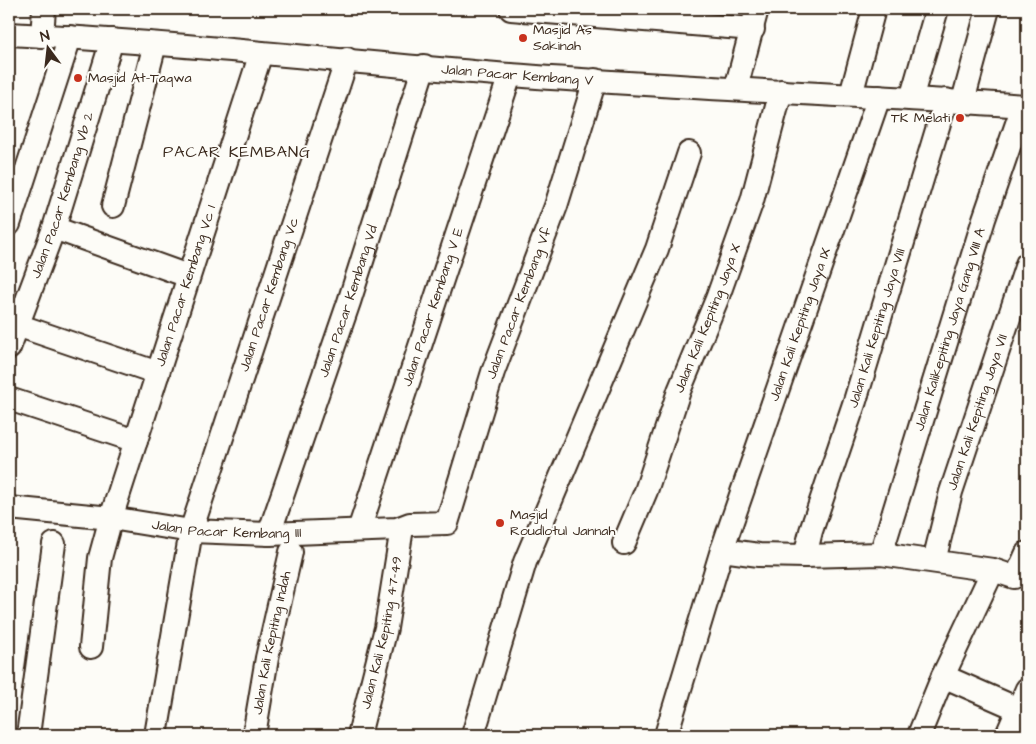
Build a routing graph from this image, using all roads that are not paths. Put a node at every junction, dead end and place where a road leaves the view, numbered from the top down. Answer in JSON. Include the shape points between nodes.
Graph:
{"nodes":[{"id":1,"x":44,"y":9,"type":"edge"},
{"id":2,"x":511,"y":9,"type":"edge"},
{"id":3,"x":874,"y":9,"type":"edge"},
{"id":4,"x":937,"y":9,"type":"edge"},
{"id":5,"x":988,"y":9,"type":"edge"},
{"id":6,"x":755,"y":19,"type":"edge"},
{"id":7,"x":9,"y":34,"type":"edge"},
{"id":8,"x":42,"y":36,"type":"junction"},
{"id":9,"x":70,"y":37,"type":"junction"},
{"id":10,"x":112,"y":40,"type":"junction"},
{"id":11,"x":155,"y":44,"type":"junction"},
{"id":12,"x":261,"y":53,"type":"junction"},
{"id":13,"x":347,"y":59,"type":"junction"},
{"id":14,"x":424,"y":66,"type":"junction"},
{"id":15,"x":508,"y":80,"type":"junction"},
{"id":16,"x":595,"y":80,"type":"junction"},
{"id":17,"x":736,"y":88,"type":"junction"},
{"id":18,"x":782,"y":91,"type":"junction"},
{"id":19,"x":851,"y":95,"type":"junction"},
{"id":20,"x":879,"y":98,"type":"junction"},
{"id":21,"x":911,"y":99,"type":"junction"},
{"id":22,"x":955,"y":101,"type":"junction"},
{"id":23,"x":1025,"y":106,"type":"edge"},
{"id":24,"x":689,"y":153,"type":"dead end"},
{"id":25,"x":113,"y":206,"type":"dead end"},
{"id":26,"x":9,"y":224,"type":"edge"},
{"id":27,"x":54,"y":228,"type":"junction"},
{"id":28,"x":1027,"y":264,"type":"edge"},
{"id":29,"x":188,"y":276,"type":"junction"},
{"id":30,"x":17,"y":325,"type":"junction"},
{"id":31,"x":9,"y":348,"type":"edge"},
{"id":32,"x":158,"y":373,"type":"junction"},
{"id":33,"x":9,"y":399,"type":"edge"},
{"id":34,"x":136,"y":441,"type":"junction"},
{"id":35,"x":9,"y":508,"type":"edge"},
{"id":36,"x":111,"y":518,"type":"junction"},
{"id":37,"x":444,"y":525,"type":"joint"},
{"id":38,"x":402,"y":528,"type":"junction"},
{"id":39,"x":359,"y":530,"type":"junction"},
{"id":40,"x":191,"y":531,"type":"junction"},
{"id":41,"x":269,"y":534,"type":"junction"},
{"id":42,"x":624,"y":542,"type":"dead end"},
{"id":43,"x":54,"y":544,"type":"dead end"},
{"id":44,"x":722,"y":550,"type":"junction"},
{"id":45,"x":291,"y":552,"type":"dead end"},
{"id":46,"x":1027,"y":553,"type":"edge"},
{"id":47,"x":880,"y":554,"type":"junction"},
{"id":48,"x":805,"y":556,"type":"junction"},
{"id":49,"x":934,"y":561,"type":"junction"},
{"id":50,"x":993,"y":570,"type":"junction"},
{"id":51,"x":91,"y":648,"type":"dead end"},
{"id":52,"x":943,"y":676,"type":"junction"},
{"id":53,"x":1018,"y":718,"type":"edge"},
{"id":54,"x":28,"y":735,"type":"edge"},
{"id":55,"x":156,"y":735,"type":"edge"},
{"id":56,"x":254,"y":735,"type":"edge"},
{"id":57,"x":359,"y":735,"type":"edge"},
{"id":58,"x":473,"y":735,"type":"edge"},
{"id":59,"x":666,"y":735,"type":"edge"},
{"id":60,"x":919,"y":735,"type":"edge"}],
"edges":[{"from":1,"to":8,"type":"street"},
{"from":2,"to":6,"type":"street"},
{"from":3,"to":19,"type":"street"},
{"from":4,"to":21,"type":"street"},
{"from":5,"to":22,"type":"street","name":"Jalan Kali Kepiting Jaya VIII"},
{"from":6,"to":17,"type":"street"},
{"from":7,"to":8,"type":"street","name":"Jalan Pacar Kembang V"},
{"from":8,"to":9,"type":"street","name":"Jalan Pacar Kembang V"},
{"from":9,"to":10,"type":"street","name":"Jalan Pacar Kembang V"},
{"from":9,"to":26,"type":"street"},
{"from":10,"to":11,"type":"street","name":"Jalan Pacar Kembang V"},
{"from":10,"to":27,"type":"street","name":"Jalan Pacar Kembang Vb 2"},
{"from":11,"to":12,"type":"street","name":"Jalan Pacar Kembang V"},
{"from":11,"to":25,"type":"street"},
{"from":12,"to":13,"type":"street","name":"Jalan Pacar Kembang V"},
{"from":12,"to":29,"type":"street","name":"Jalan Pacar Kembang Vc 1"},
{"from":13,"to":14,"type":"street","name":"Jalan Pacar Kembang V"},
{"from":13,"to":40,"type":"street","name":"Jalan Pacar Kembang Vc"},
{"from":14,"to":15,"type":"street","name":"Jalan Pacar Kembang V"},
{"from":14,"to":41,"type":"street","name":"Jalan Pacar Kembang Vd","via":[[349,302]]},
{"from":15,"to":16,"type":"street","name":"Jalan Pacar Kembang V"},
{"from":15,"to":39,"type":"street","name":"Jalan Pacar Kembang V E"},
{"from":16,"to":17,"type":"street","name":"Jalan Pacar Kembang V"},
{"from":16,"to":37,"type":"street","name":"Jalan Pacar Kembang Vf","via":[[556,206],[493,372],[450,519]]},
{"from":17,"to":18,"type":"street","name":"Jalan Pacar Kembang V"},
{"from":18,"to":19,"type":"street","name":"Jalan Pacar Kembang V"},
{"from":18,"to":42,"type":"street","name":"Jalan Kali Kepiting Jaya X","via":[[749,210],[679,391],[646,491]]},
{"from":19,"to":20,"type":"street","name":"Jalan Pacar Kembang V"},
{"from":20,"to":21,"type":"street","name":"Jalan Pacar Kembang V"},
{"from":20,"to":44,"type":"street","name":"Jalan Kali Kepiting Jaya IX"},
{"from":21,"to":22,"type":"street","name":"Jalan Pacar Kembang V"},
{"from":22,"to":23,"type":"street","name":"Jalan Pacar Kembang V"},
{"from":22,"to":48,"type":"street","name":"Jalan Kali Kepiting Jaya VIII"},
{"from":23,"to":47,"type":"street","name":"Jalan Kalikepiting Jaya Gang VIII A","via":[[984,219]]},
{"from":24,"to":58,"type":"street","via":[[657,249],[525,562]]},
{"from":27,"to":29,"type":"street"},
{"from":27,"to":30,"type":"street","name":"Jalan Pacar Kembang Vb 2"},
{"from":28,"to":49,"type":"street","name":"Jalan Kali Kepiting Jaya VII","via":[[951,492]]},
{"from":29,"to":32,"type":"street","name":"Jalan Pacar Kembang Vc 1"},
{"from":30,"to":31,"type":"street","name":"Jalan Pacar Kembang Vb 2"},
{"from":30,"to":32,"type":"street"},
{"from":32,"to":34,"type":"street","name":"Jalan Pacar Kembang Vc 1"},
{"from":33,"to":34,"type":"street"},
{"from":34,"to":36,"type":"street","name":"Jalan Pacar Kembang Vc 1"},
{"from":35,"to":36,"type":"street","name":"Jalan Pacar Kembang III"},
{"from":36,"to":40,"type":"street","name":"Jalan Pacar Kembang III"},
{"from":36,"to":51,"type":"street","name":"Jalan Pacar Kembang Vc 1","via":[[100,558]]},
{"from":37,"to":38,"type":"street","name":"Jalan Pacar Kembang III","via":[[410,524]]},
{"from":38,"to":39,"type":"street","name":"Jalan Pacar Kembang III"},
{"from":38,"to":57,"type":"street","name":"Jalan Kali Kepiting 47-49","via":[[386,628]]},
{"from":39,"to":41,"type":"street","name":"Jalan Pacar Kembang III"},
{"from":40,"to":41,"type":"street","name":"Jalan Pacar Kembang III"},
{"from":40,"to":55,"type":"street","name":"Jalan Pacar Kembang Vc"},
{"from":43,"to":54,"type":"street"},
{"from":44,"to":48,"type":"street"},
{"from":44,"to":59,"type":"street","name":"Jalan Kali Kepiting Jaya IX"},
{"from":45,"to":56,"type":"street","name":"Jalan Kali Kepiting Indah","via":[[267,658]]},
{"from":46,"to":50,"type":"street","via":[[1016,577]]},
{"from":47,"to":48,"type":"street"},
{"from":47,"to":49,"type":"street"},
{"from":49,"to":50,"type":"street"},
{"from":50,"to":52,"type":"street"},
{"from":52,"to":53,"type":"street"},
{"from":52,"to":60,"type":"street"}]}
